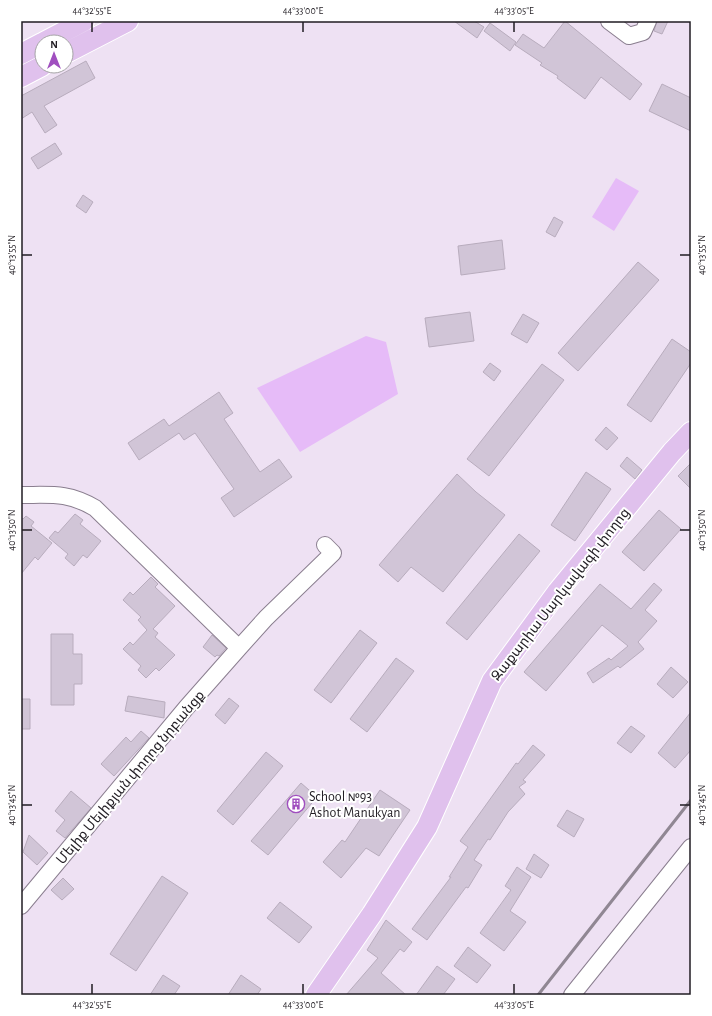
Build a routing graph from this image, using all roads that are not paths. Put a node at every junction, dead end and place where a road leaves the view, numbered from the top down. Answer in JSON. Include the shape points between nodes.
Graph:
{"nodes":[{"id":1,"x":84,"y":21,"type":"edge"},
{"id":2,"x":128,"y":21,"type":"edge"},
{"id":3,"x":609,"y":21,"type":"edge"},
{"id":4,"x":648,"y":21,"type":"edge"},
{"id":5,"x":59,"y":34,"type":"edge"},
{"id":6,"x":34,"y":47,"type":"edge"},
{"id":7,"x":74,"y":49,"type":"edge"},
{"id":8,"x":21,"y":54,"type":"edge"},
{"id":9,"x":34,"y":70,"type":"edge"},
{"id":10,"x":21,"y":77,"type":"edge"},
{"id":11,"x":691,"y":432,"type":"edge"},
{"id":12,"x":21,"y":495,"type":"edge"},
{"id":13,"x":325,"y":545,"type":"dead end"},
{"id":14,"x":239,"y":648,"type":"junction"},
{"id":15,"x":691,"y":847,"type":"edge"},
{"id":16,"x":21,"y":906,"type":"edge"},
{"id":17,"x":316,"y":995,"type":"edge"},
{"id":18,"x":572,"y":995,"type":"edge"}],
"edges":[{"from":1,"to":5,"type":"main road"},
{"from":2,"to":7,"type":"main road"},
{"from":3,"to":4,"type":"street","via":[[629,36],[643,32]]},
{"from":6,"to":8,"type":"main road"},
{"from":9,"to":10,"type":"main road"},
{"from":11,"to":17,"type":"main road","name":"Զաքարիա Սարկավագի փողոց","via":[[563,585],[492,681],[426,827],[372,914]]},
{"from":12,"to":14,"type":"street","via":[[69,496],[95,508]]},
{"from":13,"to":14,"type":"street","name":"Մելիք Մելիքյան փողոց նրբանցք","via":[[333,553]]},
{"from":14,"to":16,"type":"street","name":"Մելիք Մելիքյան փողոց նրբանցք"},
{"from":15,"to":18,"type":"street"}]}
